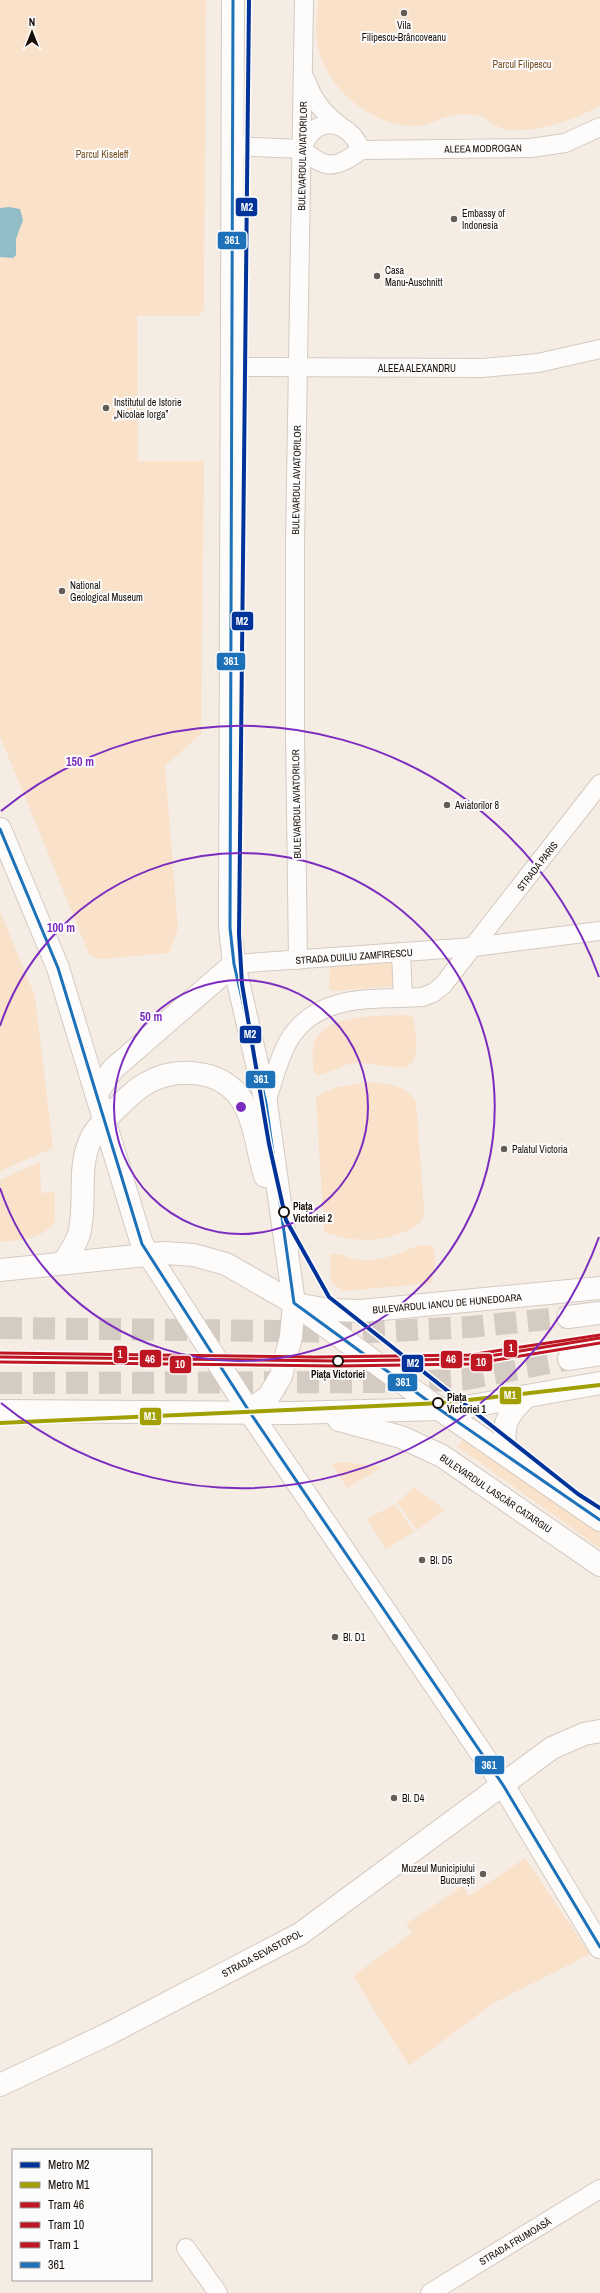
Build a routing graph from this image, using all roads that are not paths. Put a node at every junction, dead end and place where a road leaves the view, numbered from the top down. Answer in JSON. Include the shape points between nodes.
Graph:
{"nodes":[{"id":1,"x":233,"y":0,"type":"edge"},
{"id":2,"x":304,"y":0,"type":"edge"},
{"id":3,"x":303,"y":71,"type":"junction"},
{"id":4,"x":340,"y":126,"type":"junction"},
{"id":5,"x":600,"y":127,"type":"edge"},
{"id":6,"x":233,"y":146,"type":"junction"},
{"id":7,"x":302,"y":149,"type":"junction"},
{"id":8,"x":361,"y":150,"type":"junction"},
{"id":9,"x":600,"y":350,"type":"edge"},
{"id":10,"x":233,"y":368,"type":"junction"},
{"id":11,"x":297,"y":368,"type":"junction"},
{"id":12,"x":600,"y":784,"type":"edge"},
{"id":13,"x":0,"y":829,"type":"edge"},
{"id":14,"x":600,"y":931,"type":"edge"},
{"id":15,"x":474,"y":947,"type":"junction"},
{"id":16,"x":401,"y":953,"type":"junction"},
{"id":17,"x":298,"y":960,"type":"junction"},
{"id":18,"x":234,"y":964,"type":"junction"},
{"id":19,"x":403,"y":998,"type":"junction"},
{"id":20,"x":96,"y":1094,"type":"junction"},
{"id":21,"x":266,"y":1103,"type":"junction"},
{"id":22,"x":104,"y":1121,"type":"junction"},
{"id":23,"x":283,"y":1216,"type":"junction"},
{"id":24,"x":148,"y":1254,"type":"junction"},
{"id":25,"x":63,"y":1263,"type":"junction"},
{"id":26,"x":0,"y":1270,"type":"edge"},
{"id":27,"x":600,"y":1288,"type":"edge"},
{"id":28,"x":294,"y":1303,"type":"junction"},
{"id":29,"x":600,"y":1313,"type":"edge"},
{"id":30,"x":568,"y":1317,"type":"tunnel mouth"},
{"id":31,"x":600,"y":1354,"type":"edge"},
{"id":32,"x":569,"y":1359,"type":"tunnel mouth"},
{"id":33,"x":600,"y":1383,"type":"edge"},
{"id":34,"x":527,"y":1396,"type":"junction"},
{"id":35,"x":439,"y":1409,"type":"junction"},
{"id":36,"x":0,"y":1411,"type":"edge"},
{"id":37,"x":249,"y":1411,"type":"junction"},
{"id":38,"x":292,"y":1413,"type":"junction"},
{"id":39,"x":507,"y":1455,"type":"junction"},
{"id":40,"x":600,"y":1520,"type":"edge"},
{"id":41,"x":600,"y":1565,"type":"edge"},
{"id":42,"x":600,"y":1731,"type":"edge"},
{"id":43,"x":503,"y":1785,"type":"junction"},
{"id":44,"x":600,"y":1947,"type":"edge"},
{"id":45,"x":0,"y":2085,"type":"edge"},
{"id":46,"x":600,"y":2189,"type":"edge"},
{"id":47,"x":186,"y":2248,"type":"dead end"},
{"id":48,"x":218,"y":2293,"type":"edge"},
{"id":49,"x":430,"y":2293,"type":"edge"}],
"edges":[{"from":1,"to":6,"type":"main road"},
{"from":2,"to":3,"type":"street","name":"BULEVARDUL AVIATORILOR"},
{"from":3,"to":4,"type":"street","via":[[316,103]]},
{"from":3,"to":7,"type":"street","name":"BULEVARDUL AVIATORILOR"},
{"from":4,"to":7,"type":"street","via":[[330,124],[319,127],[310,133]]},
{"from":4,"to":8,"type":"street","via":[[350,131]]},
{"from":5,"to":8,"type":"street","name":"ALEEA MODROGAN","via":[[565,143],[531,148]]},
{"from":6,"to":7,"type":"street"},
{"from":6,"to":10,"type":"main road"},
{"from":7,"to":8,"type":"street","via":[[314,160],[331,165],[341,163]]},
{"from":7,"to":11,"type":"street","name":"BULEVARDUL AVIATORILOR"},
{"from":9,"to":11,"type":"street","name":"ALEEA ALEXANDRU","via":[[538,363],[482,368]]},
{"from":10,"to":11,"type":"street","name":"ALEEA ALEXANDRU"},
{"from":10,"to":18,"type":"main road","via":[[230,912]]},
{"from":11,"to":17,"type":"street","name":"BULEVARDUL AVIATORILOR","via":[[294,734]]},
{"from":12,"to":15,"type":"street","name":"STRADA PARIS"},
{"from":13,"to":20,"type":"main road","via":[[58,968]]},
{"from":14,"to":15,"type":"street","name":"STRADA DUILIU ZAMFIRESCU"},
{"from":15,"to":16,"type":"street","name":"STRADA DUILIU ZAMFIRESCU"},
{"from":15,"to":19,"type":"street","via":[[443,985],[433,993],[422,997]]},
{"from":16,"to":17,"type":"street","name":"STRADA DUILIU ZAMFIRESCU"},
{"from":16,"to":19,"type":"street"},
{"from":17,"to":18,"type":"street","name":"STRADA DUILIU ZAMFIRESCU"},
{"from":18,"to":20,"type":"main road","via":[[112,1069]]},
{"from":18,"to":21,"type":"main road"},
{"from":19,"to":21,"type":"street","via":[[346,1002],[320,1009],[312,1014],[289,1039]]},
{"from":20,"to":22,"type":"main road"},
{"from":21,"to":23,"type":"main road"},
{"from":22,"to":23,"type":"main road","via":[[135,1092],[159,1077],[198,1074],[225,1084],[239,1097],[245,1107],[264,1174]]},
{"from":22,"to":24,"type":"main road","via":[[138,1233]]},
{"from":22,"to":25,"type":"main road","via":[[95,1132],[86,1151],[79,1234]]},
{"from":23,"to":28,"type":"main road"},
{"from":24,"to":25,"type":"main road"},
{"from":24,"to":28,"type":"main road","via":[[179,1253],[209,1258],[226,1264]]},
{"from":24,"to":37,"type":"main road"},
{"from":25,"to":26,"type":"main road"},
{"from":27,"to":28,"type":"main road","name":"BULEVARDUL IANCU DE HUNEDOARA","via":[[361,1311],[328,1310]]},
{"from":28,"to":35,"type":"main road"},
{"from":28,"to":37,"type":"main road","via":[[291,1337],[281,1376],[269,1396]]},
{"from":29,"to":30,"type":"main road"},
{"from":31,"to":32,"type":"main road"},
{"from":33,"to":34,"type":"main road"},
{"from":34,"to":35,"type":"main road"},
{"from":34,"to":39,"type":"main road","via":[[506,1420],[503,1433]]},
{"from":35,"to":38,"type":"main road"},
{"from":35,"to":39,"type":"main road"},
{"from":36,"to":37,"type":"main road"},
{"from":37,"to":38,"type":"main road"},
{"from":37,"to":43,"type":"main road"},
{"from":38,"to":41,"type":"main road","name":"BULEVARDUL LASCĂR CATARGIU","via":[[372,1428],[426,1448],[457,1465]]},
{"from":39,"to":40,"type":"main road"},
{"from":42,"to":43,"type":"main road","name":"STRADA SEVASTOPOL","via":[[584,1734],[552,1748]]},
{"from":43,"to":44,"type":"main road"},
{"from":43,"to":45,"type":"main road","name":"STRADA SEVASTOPOL","via":[[300,1934],[108,2034]]},
{"from":46,"to":49,"type":"street","name":"STRADA FRUMOASĂ"},
{"from":47,"to":48,"type":"street"}]}
